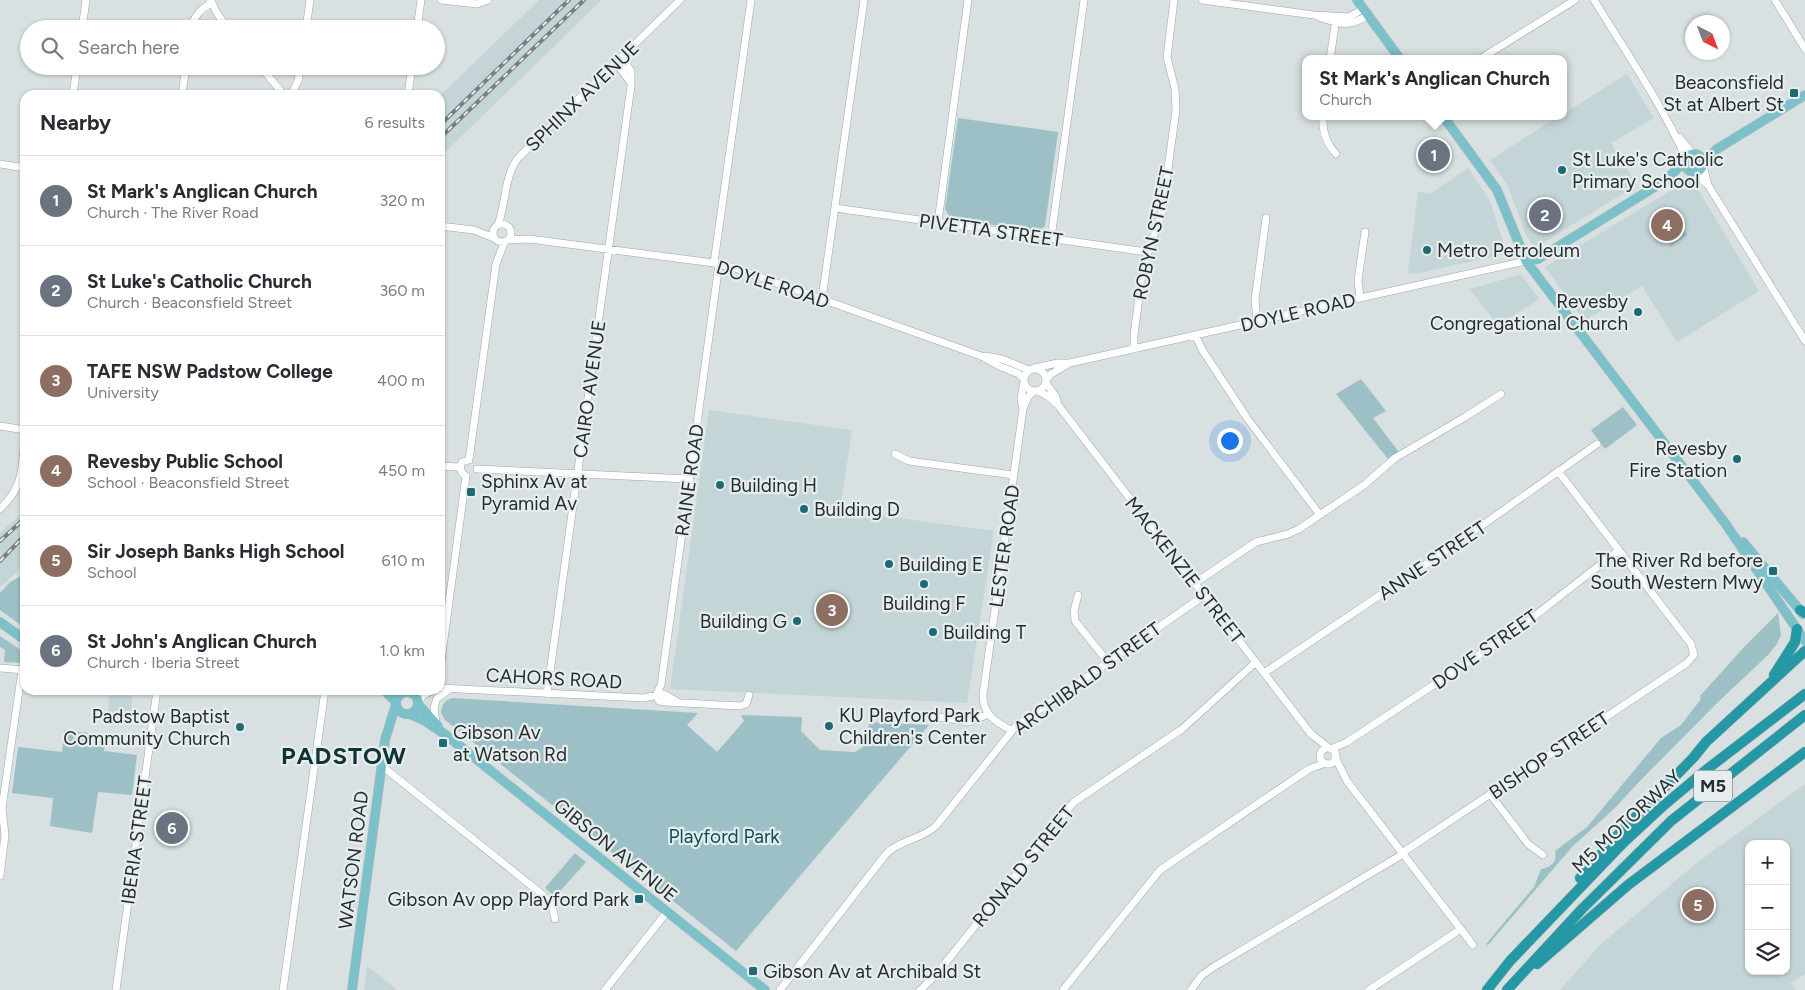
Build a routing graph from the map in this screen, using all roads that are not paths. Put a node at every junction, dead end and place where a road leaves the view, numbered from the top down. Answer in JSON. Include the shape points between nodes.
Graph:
{"nodes":[{"id":1,"x":86,"y":0,"type":"edge"},
{"id":2,"x":310,"y":0,"type":"edge"},
{"id":3,"x":421,"y":0,"type":"edge"},
{"id":4,"x":441,"y":0,"type":"edge"},
{"id":5,"x":488,"y":0,"type":"edge"},
{"id":6,"x":680,"y":0,"type":"edge"},
{"id":7,"x":751,"y":0,"type":"edge"},
{"id":8,"x":864,"y":0,"type":"edge"},
{"id":9,"x":968,"y":0,"type":"edge"},
{"id":10,"x":1084,"y":0,"type":"edge"},
{"id":11,"x":1174,"y":0,"type":"edge"},
{"id":12,"x":1202,"y":0,"type":"edge"},
{"id":13,"x":1575,"y":0,"type":"edge"},
{"id":14,"x":1594,"y":0,"type":"edge"},
{"id":15,"x":1775,"y":0,"type":"edge"},
{"id":16,"x":211,"y":2,"type":"edge"},
{"id":17,"x":1363,"y":6,"type":"edge"},
{"id":18,"x":1336,"y":19,"type":"junction"},
{"id":19,"x":83,"y":20,"type":"edge"},
{"id":20,"x":194,"y":20,"type":"edge"},
{"id":21,"x":221,"y":20,"type":"edge"},
{"id":22,"x":307,"y":20,"type":"edge"},
{"id":23,"x":418,"y":20,"type":"edge"},
{"id":24,"x":1805,"y":48,"type":"edge"},
{"id":25,"x":1331,"y":55,"type":"edge"},
{"id":26,"x":1397,"y":55,"type":"edge"},
{"id":27,"x":1486,"y":55,"type":"edge"},
{"id":28,"x":618,"y":60,"type":"junction"},
{"id":29,"x":76,"y":75,"type":"edge"},
{"id":30,"x":185,"y":75,"type":"edge"},
{"id":31,"x":267,"y":75,"type":"edge"},
{"id":32,"x":299,"y":75,"type":"edge"},
{"id":33,"x":411,"y":75,"type":"edge"},
{"id":34,"x":74,"y":90,"type":"edge"},
{"id":35,"x":183,"y":90,"type":"edge"},
{"id":36,"x":280,"y":90,"type":"edge"},
{"id":37,"x":294,"y":90,"type":"edge"},
{"id":38,"x":409,"y":90,"type":"edge"},
{"id":39,"x":1805,"y":95,"type":"edge"},
{"id":40,"x":1323,"y":120,"type":"edge"},
{"id":41,"x":1446,"y":120,"type":"edge"},
{"id":42,"x":1336,"y":154,"type":"dead end"},
{"id":43,"x":1695,"y":159,"type":"junction"},
{"id":44,"x":0,"y":164,"type":"edge"},
{"id":45,"x":20,"y":167,"type":"edge"},
{"id":46,"x":1692,"y":171,"type":"junction"},
{"id":47,"x":1666,"y":180,"type":"junction"},
{"id":48,"x":1708,"y":185,"type":"junction"},
{"id":49,"x":505,"y":204,"type":"junction"},
{"id":50,"x":835,"y":208,"type":"junction"},
{"id":51,"x":1266,"y":218,"type":"dead end"},
{"id":52,"x":938,"y":222,"type":"junction"},
{"id":53,"x":497,"y":226,"type":"junction"},
{"id":54,"x":445,"y":227,"type":"edge"},
{"id":55,"x":510,"y":229,"type":"junction"},
{"id":56,"x":474,"y":230,"type":"junction"},
{"id":57,"x":1364,"y":232,"type":"dead end"},
{"id":58,"x":495,"y":238,"type":"junction"},
{"id":59,"x":1051,"y":238,"type":"junction"},
{"id":60,"x":529,"y":239,"type":"junction"},
{"id":61,"x":506,"y":241,"type":"junction"},
{"id":62,"x":609,"y":249,"type":"junction"},
{"id":63,"x":1147,"y":252,"type":"junction"},
{"id":64,"x":1526,"y":261,"type":"junction"},
{"id":65,"x":496,"y":264,"type":"junction"},
{"id":66,"x":716,"y":264,"type":"junction"},
{"id":67,"x":1360,"y":298,"type":"junction"},
{"id":68,"x":822,"y":299,"type":"junction"},
{"id":69,"x":1257,"y":321,"type":"junction"},
{"id":70,"x":1195,"y":335,"type":"junction"},
{"id":71,"x":1805,"y":341,"type":"edge"},
{"id":72,"x":1134,"y":349,"type":"junction"},
{"id":73,"x":981,"y":356,"type":"junction"},
{"id":74,"x":1070,"y":363,"type":"junction"},
{"id":75,"x":1032,"y":369,"type":"junction"},
{"id":76,"x":1024,"y":380,"type":"junction"},
{"id":77,"x":1046,"y":381,"type":"junction"},
{"id":78,"x":1036,"y":391,"type":"junction"},
{"id":79,"x":1501,"y":394,"type":"dead end"},
{"id":80,"x":1058,"y":405,"type":"junction"},
{"id":81,"x":1023,"y":409,"type":"junction"},
{"id":82,"x":0,"y":426,"type":"edge"},
{"id":83,"x":20,"y":429,"type":"edge"},
{"id":84,"x":1597,"y":444,"type":"dead end"},
{"id":85,"x":895,"y":454,"type":"dead end"},
{"id":86,"x":469,"y":460,"type":"junction"},
{"id":87,"x":445,"y":466,"type":"edge"},
{"id":88,"x":460,"y":467,"type":"junction"},
{"id":89,"x":477,"y":469,"type":"junction"},
{"id":90,"x":20,"y":470,"type":"edge"},
{"id":91,"x":1558,"y":471,"type":"junction"},
{"id":92,"x":577,"y":473,"type":"junction"},
{"id":93,"x":1013,"y":475,"type":"junction"},
{"id":94,"x":466,"y":476,"type":"junction"},
{"id":95,"x":689,"y":478,"type":"junction"},
{"id":96,"x":0,"y":510,"type":"edge"},
{"id":97,"x":1320,"y":514,"type":"junction"},
{"id":98,"x":1725,"y":522,"type":"junction"},
{"id":99,"x":1619,"y":550,"type":"junction"},
{"id":100,"x":1195,"y":583,"type":"junction"},
{"id":101,"x":1078,"y":595,"type":"dead end"},
{"id":102,"x":1204,"y":595,"type":"junction"},
{"id":103,"x":1803,"y":613,"type":"edge"},
{"id":104,"x":0,"y":622,"type":"edge"},
{"id":105,"x":1797,"y":629,"type":"junction"},
{"id":106,"x":445,"y":632,"type":"edge"},
{"id":107,"x":20,"y":636,"type":"edge"},
{"id":108,"x":1805,"y":641,"type":"edge"},
{"id":109,"x":1805,"y":651,"type":"edge"},
{"id":110,"x":1108,"y":662,"type":"junction"},
{"id":111,"x":1256,"y":662,"type":"junction"},
{"id":112,"x":0,"y":668,"type":"edge"},
{"id":113,"x":20,"y":670,"type":"edge"},
{"id":114,"x":1264,"y":673,"type":"junction"},
{"id":115,"x":1769,"y":685,"type":"junction"},
{"id":116,"x":445,"y":688,"type":"edge"},
{"id":117,"x":450,"y":689,"type":"junction"},
{"id":118,"x":445,"y":692,"type":"edge"},
{"id":119,"x":547,"y":694,"type":"junction"},
{"id":120,"x":1805,"y":694,"type":"edge"},
{"id":121,"x":20,"y":695,"type":"edge"},
{"id":122,"x":156,"y":695,"type":"edge"},
{"id":123,"x":324,"y":695,"type":"edge"},
{"id":124,"x":389,"y":695,"type":"edge"},
{"id":125,"x":399,"y":695,"type":"edge"},
{"id":126,"x":414,"y":695,"type":"edge"},
{"id":127,"x":424,"y":695,"type":"edge"},
{"id":128,"x":440,"y":695,"type":"edge"},
{"id":129,"x":656,"y":695,"type":"junction"},
{"id":130,"x":749,"y":695,"type":"dead end"},
{"id":131,"x":418,"y":702,"type":"junction"},
{"id":132,"x":396,"y":703,"type":"junction"},
{"id":133,"x":406,"y":714,"type":"junction"},
{"id":134,"x":989,"y":714,"type":"junction"},
{"id":135,"x":1805,"y":715,"type":"edge"},
{"id":136,"x":933,"y":716,"type":"dead end"},
{"id":137,"x":436,"y":724,"type":"junction"},
{"id":138,"x":1011,"y":730,"type":"junction"},
{"id":139,"x":386,"y":734,"type":"junction"},
{"id":140,"x":1311,"y":734,"type":"junction"},
{"id":141,"x":446,"y":735,"type":"junction"},
{"id":142,"x":1347,"y":742,"type":"junction"},
{"id":143,"x":1330,"y":748,"type":"junction"},
{"id":144,"x":1805,"y":752,"type":"edge"},
{"id":145,"x":1320,"y":755,"type":"junction"},
{"id":146,"x":1335,"y":757,"type":"junction"},
{"id":147,"x":1326,"y":763,"type":"junction"},
{"id":148,"x":382,"y":766,"type":"junction"},
{"id":149,"x":1310,"y":769,"type":"junction"},
{"id":150,"x":1347,"y":780,"type":"junction"},
{"id":151,"x":1490,"y":794,"type":"junction"},
{"id":152,"x":1402,"y":853,"type":"junction"},
{"id":153,"x":1543,"y":855,"type":"dead end"},
{"id":154,"x":0,"y":876,"type":"edge"},
{"id":155,"x":667,"y":912,"type":"junction"},
{"id":156,"x":555,"y":918,"type":"dead end"},
{"id":157,"x":1461,"y":929,"type":"junction"},
{"id":158,"x":1473,"y":945,"type":"dead end"},
{"id":159,"x":1510,"y":961,"type":"junction"},
{"id":160,"x":607,"y":989,"type":"edge"},
{"id":161,"x":116,"y":990,"type":"edge"},
{"id":162,"x":283,"y":990,"type":"edge"},
{"id":163,"x":352,"y":990,"type":"edge"},
{"id":164,"x":765,"y":990,"type":"edge"},
{"id":165,"x":780,"y":990,"type":"edge"},
{"id":166,"x":920,"y":990,"type":"edge"},
{"id":167,"x":1063,"y":990,"type":"edge"},
{"id":168,"x":1191,"y":990,"type":"edge"},
{"id":169,"x":1369,"y":990,"type":"edge"},
{"id":170,"x":1486,"y":990,"type":"edge"},
{"id":171,"x":1507,"y":990,"type":"edge"}],
"edges":[{"from":1,"to":19,"type":"street"},
{"from":2,"to":22,"type":"street"},
{"from":3,"to":23,"type":"street"},
{"from":4,"to":5,"type":"street","via":[[477,4]]},
{"from":6,"to":28,"type":"street","name":"SPHINX AVENUE"},
{"from":7,"to":66,"type":"street","name":"RAINE ROAD"},
{"from":8,"to":50,"type":"street"},
{"from":9,"to":52,"type":"street"},
{"from":10,"to":59,"type":"street"},
{"from":11,"to":63,"type":"street","name":"ROBYN STREET","via":[[1167,57],[1175,89],[1176,110],[1162,212]]},
{"from":12,"to":18,"type":"street"},
{"from":13,"to":27,"type":"street"},
{"from":14,"to":43,"type":"street","via":[[1673,130]]},
{"from":15,"to":24,"type":"street"},
{"from":16,"to":20,"type":"street"},
{"from":16,"to":21,"type":"street"},
{"from":17,"to":18,"type":"street","via":[[1352,24]]},
{"from":17,"to":26,"type":"main road"},
{"from":18,"to":25,"type":"street"},
{"from":28,"to":49,"type":"street","name":"SPHINX AVENUE","via":[[518,158],[510,172]]},
{"from":28,"to":62,"type":"street","name":"CAIRO AVENUE","via":[[631,83]]},
{"from":29,"to":34,"type":"street"},
{"from":30,"to":35,"type":"street"},
{"from":31,"to":36,"type":"street"},
{"from":32,"to":37,"type":"street"},
{"from":33,"to":38,"type":"street"},
{"from":39,"to":43,"type":"main road"},
{"from":40,"to":42,"type":"street","via":[[1328,142]]},
{"from":41,"to":64,"type":"main road","via":[[1497,190]]},
{"from":43,"to":46,"type":"main road","via":[[1699,170]]},
{"from":43,"to":46,"type":"main road","via":[[1686,167]]},
{"from":43,"to":47,"type":"main road"},
{"from":43,"to":48,"type":"street"},
{"from":44,"to":45,"type":"street"},
{"from":46,"to":47,"type":"main road"},
{"from":46,"to":48,"type":"street"},
{"from":47,"to":64,"type":"main road","via":[[1538,259]]},
{"from":48,"to":71,"type":"street"},
{"from":49,"to":53,"type":"street","name":"SPHINX AVENUE"},
{"from":49,"to":55,"type":"street","name":"SPHINX AVENUE"},
{"from":50,"to":52,"type":"street","name":"PIVETTA STREET"},
{"from":50,"to":68,"type":"street"},
{"from":51,"to":69,"type":"street","via":[[1255,300]]},
{"from":52,"to":59,"type":"street","name":"PIVETTA STREET"},
{"from":53,"to":55,"type":"street","via":[[502,224]]},
{"from":53,"to":56,"type":"street"},
{"from":53,"to":58,"type":"street"},
{"from":54,"to":56,"type":"street"},
{"from":55,"to":60,"type":"street","name":"DOYLE ROAD"},
{"from":55,"to":61,"type":"street","via":[[511,234]]},
{"from":56,"to":58,"type":"street"},
{"from":57,"to":67,"type":"street","via":[[1358,280]]},
{"from":58,"to":61,"type":"street","via":[[500,242]]},
{"from":58,"to":65,"type":"street"},
{"from":59,"to":63,"type":"street","name":"PIVETTA STREET"},
{"from":60,"to":61,"type":"street","name":"DOYLE ROAD"},
{"from":60,"to":62,"type":"street","name":"DOYLE ROAD"},
{"from":61,"to":65,"type":"street"},
{"from":62,"to":66,"type":"street","name":"DOYLE ROAD"},
{"from":62,"to":92,"type":"street","name":"CAIRO AVENUE"},
{"from":63,"to":72,"type":"street","name":"ROBYN STREET"},
{"from":64,"to":67,"type":"street","name":"DOYLE ROAD"},
{"from":64,"to":98,"type":"main road"},
{"from":65,"to":86,"type":"street"},
{"from":66,"to":68,"type":"street","name":"DOYLE ROAD"},
{"from":66,"to":95,"type":"street","name":"RAINE ROAD"},
{"from":67,"to":69,"type":"street","name":"DOYLE ROAD"},
{"from":68,"to":73,"type":"street","name":"DOYLE ROAD"},
{"from":69,"to":70,"type":"street","name":"DOYLE ROAD"},
{"from":70,"to":72,"type":"street","name":"DOYLE ROAD"},
{"from":70,"to":97,"type":"street","via":[[1247,418]]},
{"from":72,"to":74,"type":"street","name":"DOYLE ROAD"},
{"from":73,"to":75,"type":"street","name":"DOYLE ROAD"},
{"from":73,"to":76,"type":"street","name":"DOYLE ROAD","via":[[1019,374]]},
{"from":74,"to":75,"type":"street","name":"DOYLE ROAD"},
{"from":74,"to":77,"type":"street","name":"DOYLE ROAD"},
{"from":75,"to":76,"type":"street"},
{"from":75,"to":77,"type":"street","via":[[1043,371]]},
{"from":76,"to":78,"type":"street","via":[[1028,388]]},
{"from":76,"to":81,"type":"street","name":"LESTER ROAD"},
{"from":77,"to":78,"type":"street","via":[[1043,388]]},
{"from":77,"to":80,"type":"street","name":"MACKENZIE STREET"},
{"from":78,"to":80,"type":"street","name":"MACKENZIE STREET"},
{"from":78,"to":81,"type":"street","name":"LESTER ROAD","via":[[1028,397]]},
{"from":79,"to":97,"type":"street","via":[[1395,458],[1364,485]]},
{"from":80,"to":100,"type":"street","name":"MACKENZIE STREET"},
{"from":81,"to":93,"type":"street","name":"LESTER ROAD"},
{"from":82,"to":83,"type":"street"},
{"from":84,"to":91,"type":"street","name":"ANNE STREET"},
{"from":85,"to":93,"type":"street","via":[[910,461]]},
{"from":86,"to":88,"type":"street","via":[[462,462]]},
{"from":86,"to":89,"type":"street"},
{"from":87,"to":88,"type":"street"},
{"from":88,"to":94,"type":"street"},
{"from":89,"to":92,"type":"street"},
{"from":89,"to":94,"type":"street","via":[[475,474]]},
{"from":90,"to":96,"type":"street","via":[[17,488]]},
{"from":91,"to":99,"type":"street"},
{"from":91,"to":114,"type":"street","name":"ANNE STREET","via":[[1454,546]]},
{"from":92,"to":95,"type":"street"},
{"from":92,"to":119,"type":"street","name":"CAIRO AVENUE"},
{"from":93,"to":134,"type":"street","name":"LESTER ROAD","via":[[984,690],[984,703]]},
{"from":94,"to":106,"type":"street"},
{"from":95,"to":129,"type":"street","name":"RAINE ROAD","via":[[661,684]]},
{"from":97,"to":100,"type":"street","via":[[1294,532],[1256,542]]},
{"from":98,"to":103,"type":"main road"},
{"from":98,"to":105,"type":"main road"},
{"from":99,"to":142,"type":"street","name":"DOVE STREET","via":[[1514,632]]},
{"from":99,"to":151,"type":"street","name":"BISHOP STREET","via":[[1691,644],[1694,655],[1687,663]]},
{"from":100,"to":102,"type":"street","name":"MACKENZIE STREET"},
{"from":101,"to":110,"type":"street","via":[[1075,621]]},
{"from":102,"to":110,"type":"street","name":"ARCHIBALD STREET"},
{"from":102,"to":111,"type":"street","name":"MACKENZIE STREET"},
{"from":104,"to":107,"type":"main road"},
{"from":105,"to":108,"type":"main road"},
{"from":105,"to":115,"type":"highway","via":[[1794,642]]},
{"from":109,"to":115,"type":"highway"},
{"from":110,"to":138,"type":"street","name":"ARCHIBALD STREET"},
{"from":111,"to":114,"type":"street","name":"MACKENZIE STREET"},
{"from":111,"to":166,"type":"street","name":"RONALD STREET","via":[[1186,726],[1074,802]]},
{"from":112,"to":113,"type":"street"},
{"from":114,"to":140,"type":"street","name":"MACKENZIE STREET"},
{"from":115,"to":159,"type":"highway","via":[[1706,742],[1615,838]]},
{"from":116,"to":117,"type":"street","name":"CAHORS ROAD"},
{"from":117,"to":118,"type":"street"},
{"from":117,"to":119,"type":"street","name":"CAHORS ROAD"},
{"from":119,"to":129,"type":"street","name":"CAHORS ROAD","via":[[644,698]]},
{"from":120,"to":159,"type":"highway","name":"M5 MOTORWAY","number":"M5","via":[[1663,806]]},
{"from":121,"to":154,"type":"street","via":[[2,808],[6,835]]},
{"from":122,"to":161,"type":"street","name":"IBERIA STREET"},
{"from":123,"to":162,"type":"street"},
{"from":124,"to":132,"type":"main road"},
{"from":125,"to":132,"type":"main road"},
{"from":126,"to":131,"type":"main road"},
{"from":127,"to":131,"type":"street"},
{"from":128,"to":137,"type":"street","via":[[434,708]]},
{"from":129,"to":130,"type":"street","name":"CAHORS ROAD","via":[[659,701],[740,706],[746,704]]},
{"from":131,"to":133,"type":"main road","via":[[415,712]]},
{"from":131,"to":137,"type":"main road","name":"GIBSON AVENUE"},
{"from":132,"to":133,"type":"main road","via":[[398,710]]},
{"from":132,"to":139,"type":"main road","name":"WATSON ROAD"},
{"from":133,"to":139,"type":"main road","via":[[396,720]]},
{"from":133,"to":141,"type":"main road","name":"GIBSON AVENUE"},
{"from":134,"to":136,"type":"street","via":[[969,722]]},
{"from":134,"to":138,"type":"street","via":[[998,724]]},
{"from":135,"to":171,"type":"highway","name":"M5 MOTORWAY","number":"M5","via":[[1671,820]]},
{"from":137,"to":141,"type":"main road","name":"GIBSON AVENUE"},
{"from":138,"to":165,"type":"street","name":"ARCHIBALD STREET","via":[[934,828],[889,851]]},
{"from":139,"to":148,"type":"main road","name":"WATSON ROAD"},
{"from":140,"to":143,"type":"street","name":"MACKENZIE STREET"},
{"from":140,"to":145,"type":"street","name":"MACKENZIE STREET"},
{"from":141,"to":155,"type":"main road","name":"GIBSON AVENUE"},
{"from":142,"to":143,"type":"street","name":"DOVE STREET"},
{"from":142,"to":146,"type":"street","name":"DOVE STREET"},
{"from":143,"to":145,"type":"street","via":[[1324,749]]},
{"from":143,"to":146,"type":"street"},
{"from":144,"to":171,"type":"highway","via":[[1628,885]]},
{"from":145,"to":147,"type":"street"},
{"from":145,"to":149,"type":"street"},
{"from":146,"to":147,"type":"street","via":[[1331,763]]},
{"from":146,"to":150,"type":"street"},
{"from":147,"to":149,"type":"street"},
{"from":147,"to":150,"type":"street"},
{"from":148,"to":156,"type":"street","via":[[543,894],[552,905]]},
{"from":148,"to":163,"type":"main road","name":"WATSON ROAD"},
{"from":149,"to":167,"type":"street","via":[[1160,870]]},
{"from":150,"to":152,"type":"street"},
{"from":151,"to":152,"type":"street","name":"BISHOP STREET"},
{"from":151,"to":153,"type":"street","via":[[1528,844]]},
{"from":152,"to":157,"type":"street"},
{"from":152,"to":168,"type":"street","name":"BISHOP STREET","via":[[1212,968]]},
{"from":155,"to":160,"type":"street"},
{"from":155,"to":164,"type":"main road","name":"GIBSON AVENUE"},
{"from":157,"to":158,"type":"street"},
{"from":157,"to":169,"type":"street"},
{"from":159,"to":170,"type":"highway","name":"M5 MOTORWAY","number":"M5"}]}
